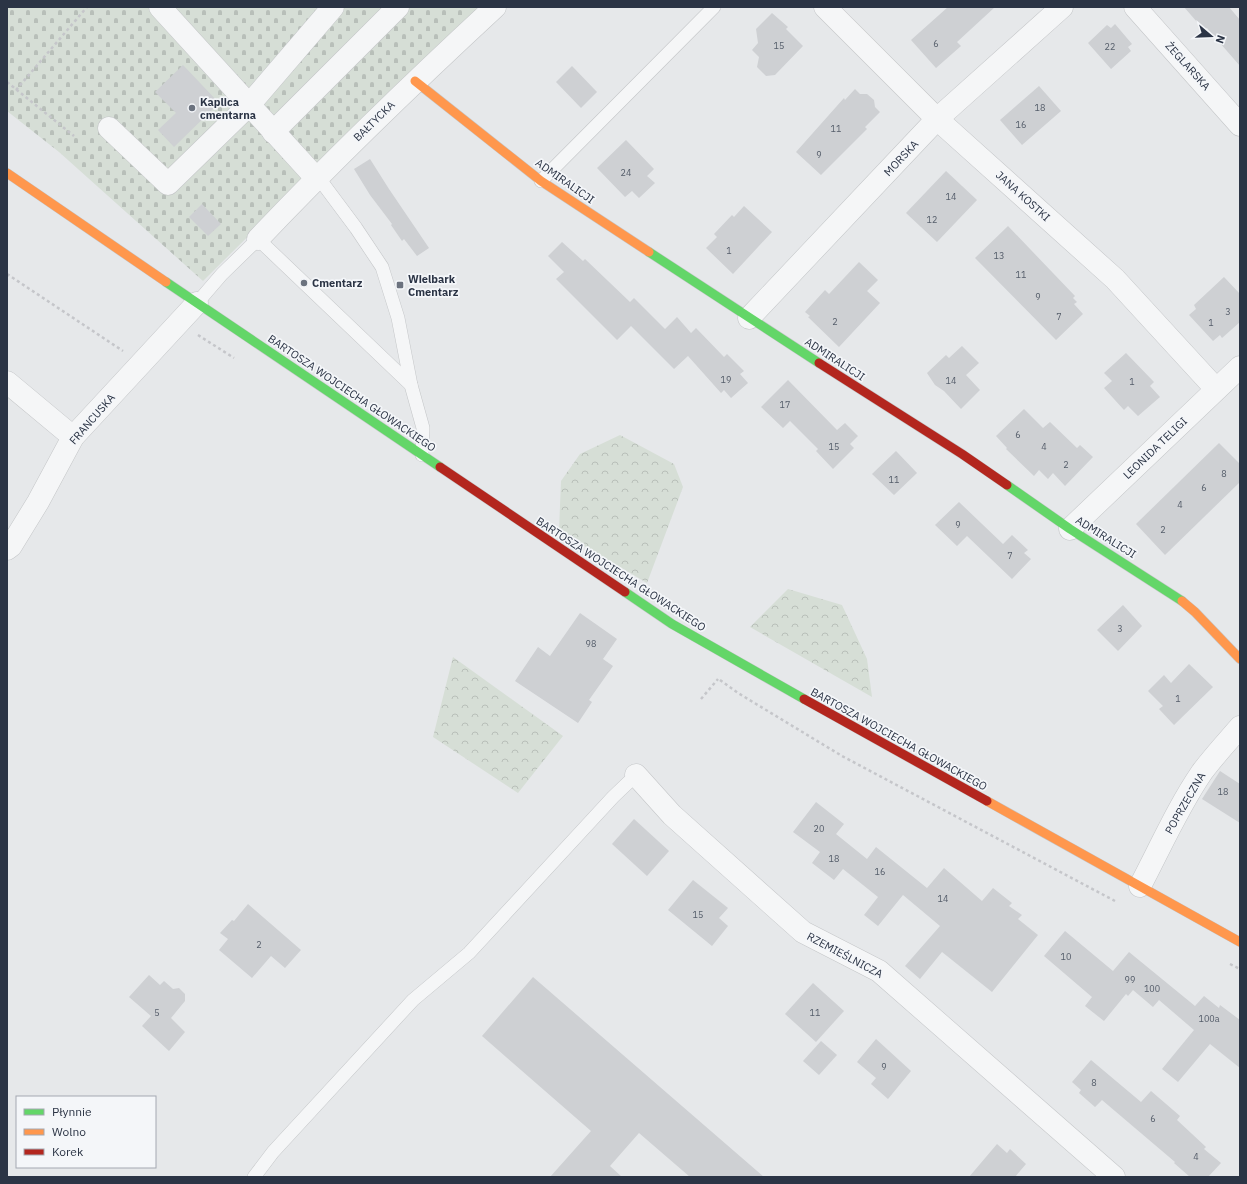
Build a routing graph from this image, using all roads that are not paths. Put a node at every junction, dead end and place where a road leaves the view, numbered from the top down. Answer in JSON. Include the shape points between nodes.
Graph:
{"nodes":[{"id":1,"x":160,"y":7,"type":"edge"},
{"id":2,"x":333,"y":7,"type":"edge"},
{"id":3,"x":398,"y":7,"type":"edge"},
{"id":4,"x":495,"y":7,"type":"edge"},
{"id":5,"x":714,"y":7,"type":"edge"},
{"id":6,"x":825,"y":7,"type":"edge"},
{"id":7,"x":1062,"y":7,"type":"edge"},
{"id":8,"x":1135,"y":7,"type":"edge"},
{"id":9,"x":415,"y":81,"type":"junction"},
{"id":10,"x":249,"y":105,"type":"junction"},
{"id":11,"x":937,"y":119,"type":"junction"},
{"id":12,"x":1240,"y":125,"type":"edge"},
{"id":13,"x":109,"y":128,"type":"dead end"},
{"id":14,"x":273,"y":132,"type":"junction"},
{"id":15,"x":7,"y":173,"type":"edge"},
{"id":16,"x":317,"y":178,"type":"junction"},
{"id":17,"x":542,"y":181,"type":"junction"},
{"id":18,"x":258,"y":239,"type":"junction"},
{"id":19,"x":197,"y":303,"type":"junction"},
{"id":20,"x":749,"y":318,"type":"junction"},
{"id":21,"x":1240,"y":367,"type":"edge"},
{"id":22,"x":7,"y":382,"type":"edge"},
{"id":23,"x":411,"y":385,"type":"junction"},
{"id":24,"x":1216,"y":389,"type":"junction"},
{"id":25,"x":73,"y":437,"type":"junction"},
{"id":26,"x":422,"y":455,"type":"junction"},
{"id":27,"x":1070,"y":529,"type":"junction"},
{"id":28,"x":7,"y":549,"type":"edge"},
{"id":29,"x":1240,"y":659,"type":"edge"},
{"id":30,"x":1240,"y":727,"type":"edge"},
{"id":31,"x":636,"y":775,"type":"joint"},
{"id":32,"x":1140,"y":886,"type":"junction"},
{"id":33,"x":1240,"y":942,"type":"edge"},
{"id":34,"x":254,"y":1177,"type":"edge"},
{"id":35,"x":1114,"y":1177,"type":"edge"}],
"edges":[{"from":1,"to":10,"type":"street"},
{"from":2,"to":10,"type":"street"},
{"from":3,"to":14,"type":"street"},
{"from":4,"to":9,"type":"street","name":"BAŁTYCKA"},
{"from":5,"to":17,"type":"lane"},
{"from":6,"to":11,"type":"street","name":"JANA KOSTKI"},
{"from":7,"to":11,"type":"street","name":"MORSKA"},
{"from":8,"to":12,"type":"street","name":"ŻEGLARSKA"},
{"from":9,"to":16,"type":"street","name":"BAŁTYCKA"},
{"from":9,"to":17,"type":"main road","name":"ADMIRALICJI"},
{"from":10,"to":13,"type":"street","via":[[168,184]]},
{"from":10,"to":14,"type":"street"},
{"from":11,"to":20,"type":"street","name":"MORSKA"},
{"from":11,"to":24,"type":"street","name":"JANA KOSTKI","via":[[1114,279]]},
{"from":14,"to":16,"type":"street"},
{"from":15,"to":19,"type":"main road","name":"BARTOSZA WOJCIECHA GŁOWACKIEGO"},
{"from":16,"to":18,"type":"street","name":"BAŁTYCKA"},
{"from":16,"to":23,"type":"lane","via":[[356,228],[382,267],[398,318]]},
{"from":17,"to":20,"type":"main road","name":"ADMIRALICJI"},
{"from":18,"to":19,"type":"lane"},
{"from":18,"to":23,"type":"lane"},
{"from":19,"to":25,"type":"street","name":"FRANCUSKA"},
{"from":19,"to":26,"type":"main road","name":"BARTOSZA WOJCIECHA GŁOWACKIEGO"},
{"from":20,"to":27,"type":"main road","name":"ADMIRALICJI","via":[[962,454]]},
{"from":21,"to":24,"type":"street","name":"LEONIDA TELIGI"},
{"from":22,"to":25,"type":"street"},
{"from":23,"to":26,"type":"lane","via":[[423,428]]},
{"from":24,"to":27,"type":"street","name":"LEONIDA TELIGI"},
{"from":25,"to":28,"type":"street","name":"FRANCUSKA","via":[[38,502]]},
{"from":26,"to":32,"type":"main road","name":"BARTOSZA WOJCIECHA GŁOWACKIEGO","via":[[672,624]]},
{"from":27,"to":29,"type":"main road","name":"ADMIRALICJI","via":[[1176,596]]},
{"from":30,"to":32,"type":"street","name":"POPRZECZNA","via":[[1194,786]]},
{"from":31,"to":34,"type":"lane","via":[[469,952],[414,1000],[273,1152]]},
{"from":31,"to":35,"type":"street","name":"RZEMIEŚLNICZA","via":[[672,815],[802,932],[879,971]]},
{"from":32,"to":33,"type":"main road","name":"BARTOSZA WOJCIECHA GŁOWACKIEGO"}]}
